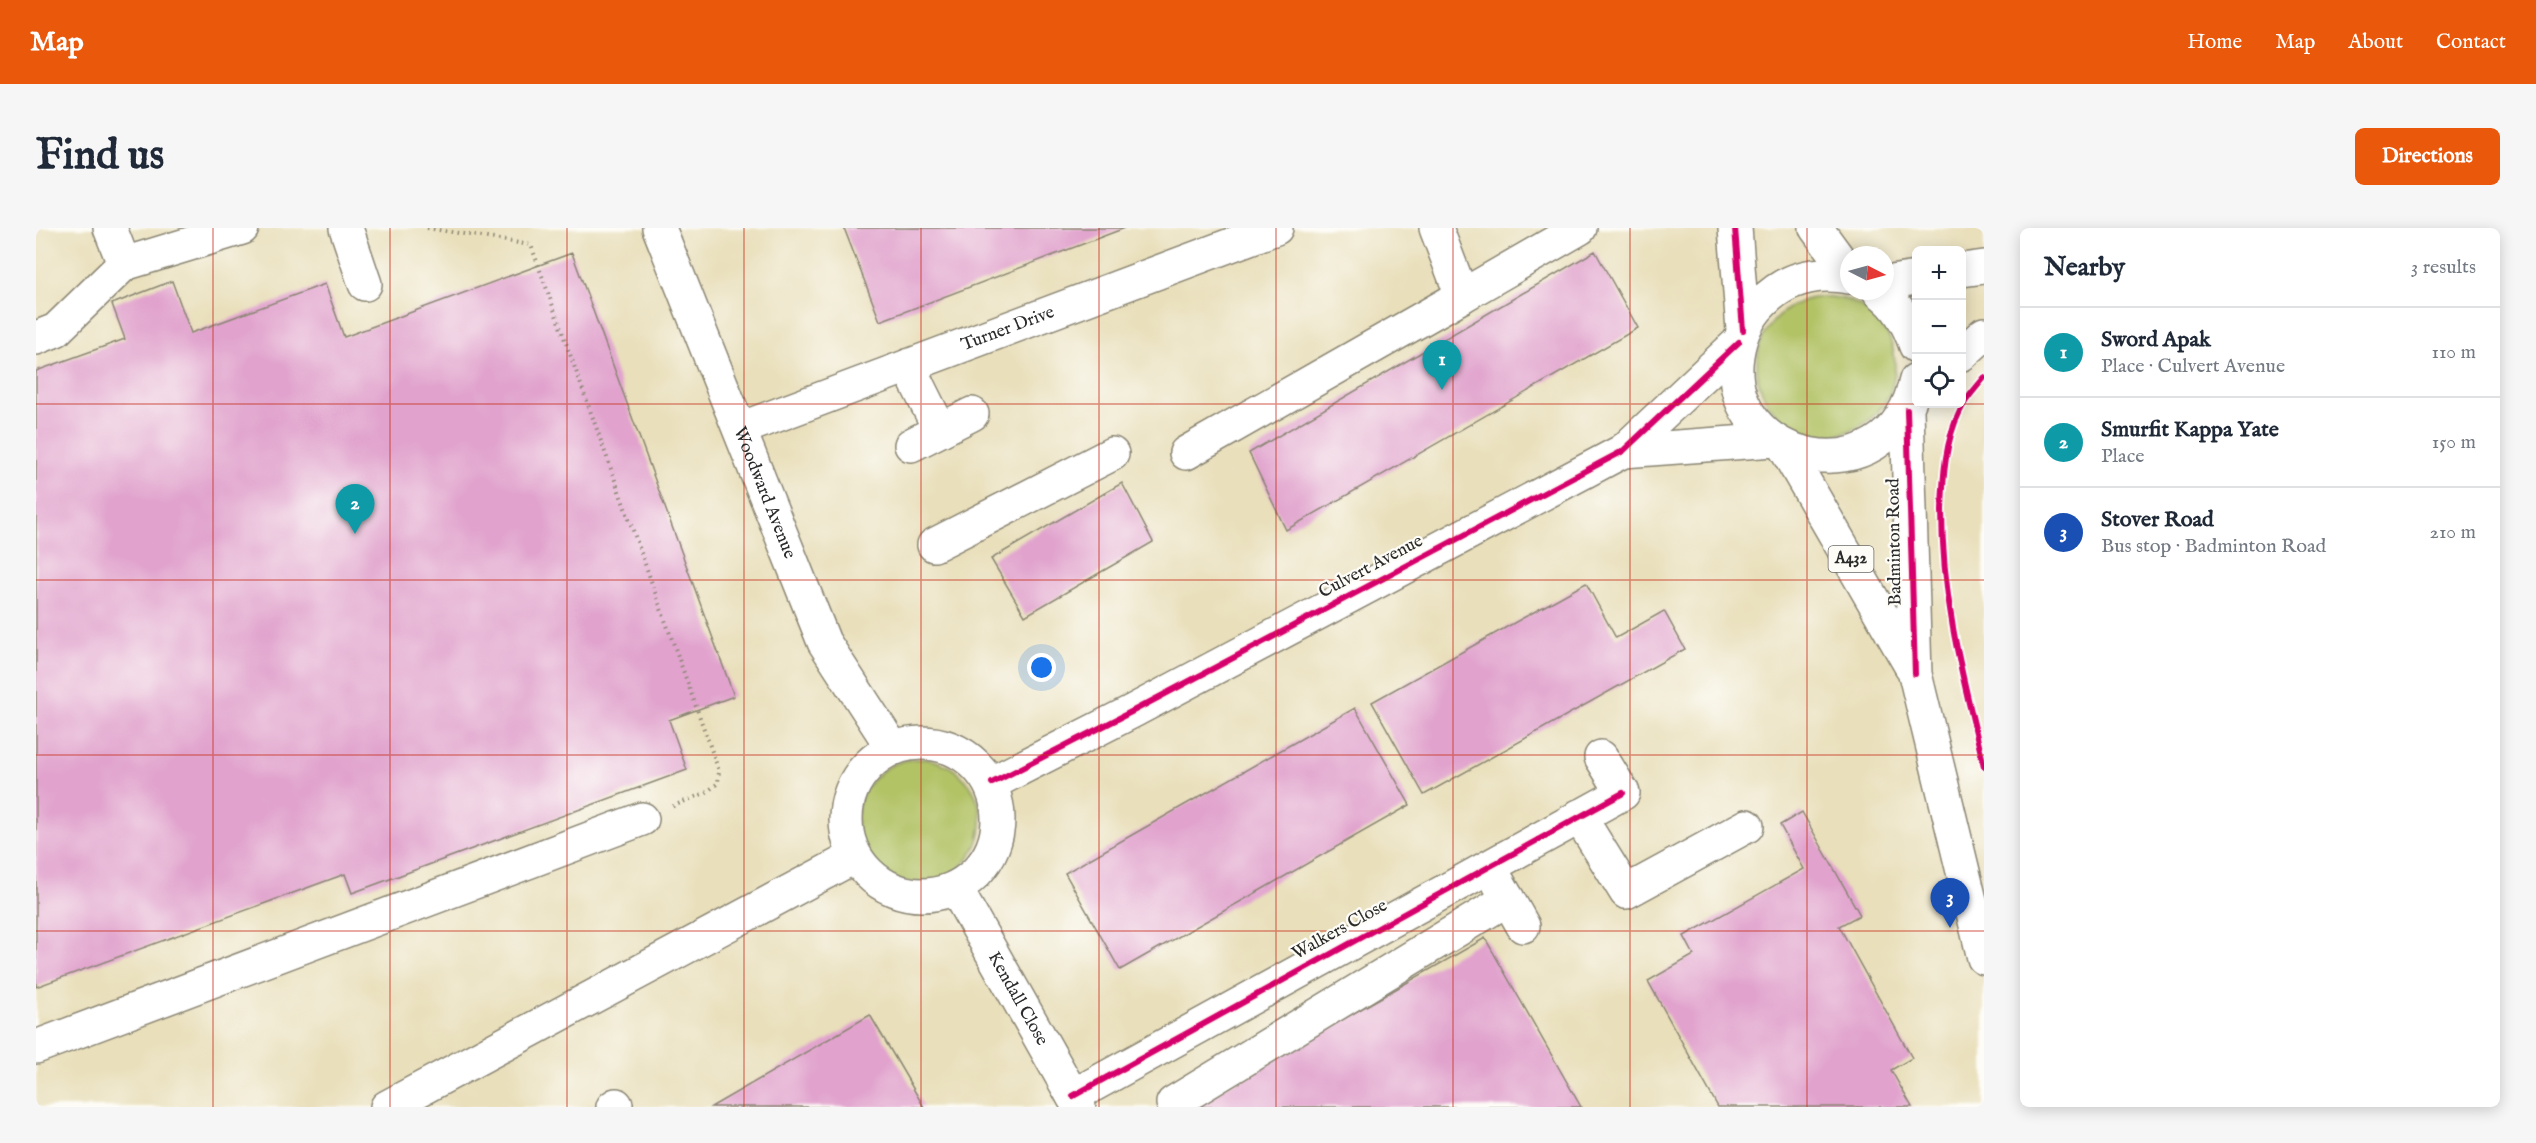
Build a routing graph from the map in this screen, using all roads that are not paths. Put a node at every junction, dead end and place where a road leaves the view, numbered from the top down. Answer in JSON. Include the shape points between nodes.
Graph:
{"nodes":[{"id":1,"x":110,"y":228,"type":"edge"},
{"id":2,"x":242,"y":228,"type":"edge"},
{"id":3,"x":346,"y":228,"type":"edge"},
{"id":4,"x":659,"y":228,"type":"edge"},
{"id":5,"x":1276,"y":228,"type":"edge"},
{"id":6,"x":1580,"y":228,"type":"edge"},
{"id":7,"x":1735,"y":228,"type":"edge"},
{"id":8,"x":1816,"y":228,"type":"edge"},
{"id":9,"x":1438,"y":232,"type":"edge"},
{"id":10,"x":1840,"y":262,"type":"edge"},
{"id":11,"x":124,"y":264,"type":"junction"},
{"id":12,"x":1984,"y":267,"type":"edge"},
{"id":13,"x":1966,"y":269,"type":"edge"},
{"id":14,"x":1840,"y":275,"type":"edge"},
{"id":15,"x":1912,"y":279,"type":"edge"},
{"id":16,"x":1894,"y":282,"type":"edge"},
{"id":17,"x":365,"y":284,"type":"dead end"},
{"id":18,"x":1462,"y":296,"type":"junction"},
{"id":19,"x":1892,"y":300,"type":"edge"},
{"id":20,"x":1912,"y":333,"type":"edge"},
{"id":21,"x":1984,"y":334,"type":"edge"},
{"id":22,"x":1741,"y":336,"type":"junction"},
{"id":23,"x":36,"y":338,"type":"edge"},
{"id":24,"x":1966,"y":350,"type":"edge"},
{"id":25,"x":908,"y":366,"type":"junction"},
{"id":26,"x":1912,"y":398,"type":"edge"},
{"id":27,"x":1913,"y":408,"type":"edge"},
{"id":28,"x":972,"y":414,"type":"dead end"},
{"id":29,"x":740,"y":429,"type":"junction"},
{"id":30,"x":940,"y":430,"type":"junction"},
{"id":31,"x":1779,"y":443,"type":"junction"},
{"id":32,"x":911,"y":445,"type":"dead end"},
{"id":33,"x":1623,"y":451,"type":"junction"},
{"id":34,"x":1186,"y":453,"type":"dead end"},
{"id":35,"x":1112,"y":454,"type":"dead end"},
{"id":36,"x":934,"y":545,"type":"dead end"},
{"id":37,"x":1915,"y":674,"type":"junction"},
{"id":38,"x":892,"y":747,"type":"junction"},
{"id":39,"x":1601,"y":757,"type":"dead end"},
{"id":40,"x":992,"y":783,"type":"junction"},
{"id":41,"x":1579,"y":816,"type":"junction"},
{"id":42,"x":642,"y":819,"type":"road end"},
{"id":43,"x":1747,"y":826,"type":"dead end"},
{"id":44,"x":854,"y":857,"type":"junction"},
{"id":45,"x":1488,"y":865,"type":"junction"},
{"id":46,"x":956,"y":890,"type":"junction"},
{"id":47,"x":1984,"y":958,"type":"edge"},
{"id":48,"x":36,"y":1047,"type":"edge"},
{"id":49,"x":1076,"y":1102,"type":"edge"},
{"id":50,"x":387,"y":1107,"type":"edge"},
{"id":51,"x":1174,"y":1107,"type":"edge"}],
"edges":[{"from":1,"to":11,"type":"street"},
{"from":2,"to":11,"type":"street"},
{"from":3,"to":17,"type":"street"},
{"from":4,"to":29,"type":"street","name":"Woodward Avenue"},
{"from":5,"to":25,"type":"street","name":"Turner Drive"},
{"from":6,"to":18,"type":"street"},
{"from":7,"to":22,"type":"street"},
{"from":8,"to":10,"type":"street"},
{"from":9,"to":18,"type":"street"},
{"from":11,"to":23,"type":"street","via":[[56,330]]},
{"from":12,"to":13,"type":"street"},
{"from":14,"to":22,"type":"street","via":[[1809,276],[1788,283],[1754,310]]},
{"from":15,"to":16,"type":"street"},
{"from":18,"to":34,"type":"street"},
{"from":19,"to":20,"type":"street"},
{"from":21,"to":24,"type":"street"},
{"from":22,"to":31,"type":"street","via":[[1736,364],[1745,406],[1758,425]]},
{"from":22,"to":33,"type":"street","name":"Culvert Avenue"},
{"from":25,"to":29,"type":"street","name":"Turner Drive"},
{"from":25,"to":30,"type":"street"},
{"from":26,"to":31,"type":"street","via":[[1895,426],[1880,440],[1853,453],[1823,457],[1803,454]]},
{"from":27,"to":37,"type":"street","name":"Badminton Road","number":"A432"},
{"from":28,"to":30,"type":"street"},
{"from":29,"to":38,"type":"street","name":"Woodward Avenue","via":[[824,642]]},
{"from":30,"to":32,"type":"street"},
{"from":31,"to":33,"type":"street","name":"Culvert Avenue"},
{"from":31,"to":37,"type":"street","name":"Badminton Road","number":"A432"},
{"from":33,"to":40,"type":"street","name":"Culvert Avenue"},
{"from":35,"to":36,"type":"street"},
{"from":37,"to":47,"type":"street","name":"Badminton Road","number":"A432"},
{"from":38,"to":40,"type":"street","via":[[929,741],[959,750]]},
{"from":38,"to":44,"type":"street","via":[[859,773],[845,813]]},
{"from":39,"to":41,"type":"street","name":"Walkers Close","via":[[1623,793]]},
{"from":40,"to":46,"type":"street","via":[[999,833],[985,865]]},
{"from":41,"to":43,"type":"street","via":[[1626,891]]},
{"from":41,"to":45,"type":"street","name":"Walkers Close"},
{"from":42,"to":48,"type":"street"},
{"from":44,"to":46,"type":"street","via":[[879,884],[912,896]]},
{"from":44,"to":50,"type":"street"},
{"from":45,"to":49,"type":"street","name":"Walkers Close"},
{"from":45,"to":51,"type":"street","via":[[1515,912],[1173,1103]]},
{"from":46,"to":49,"type":"street","name":"Kendall Close"}]}
